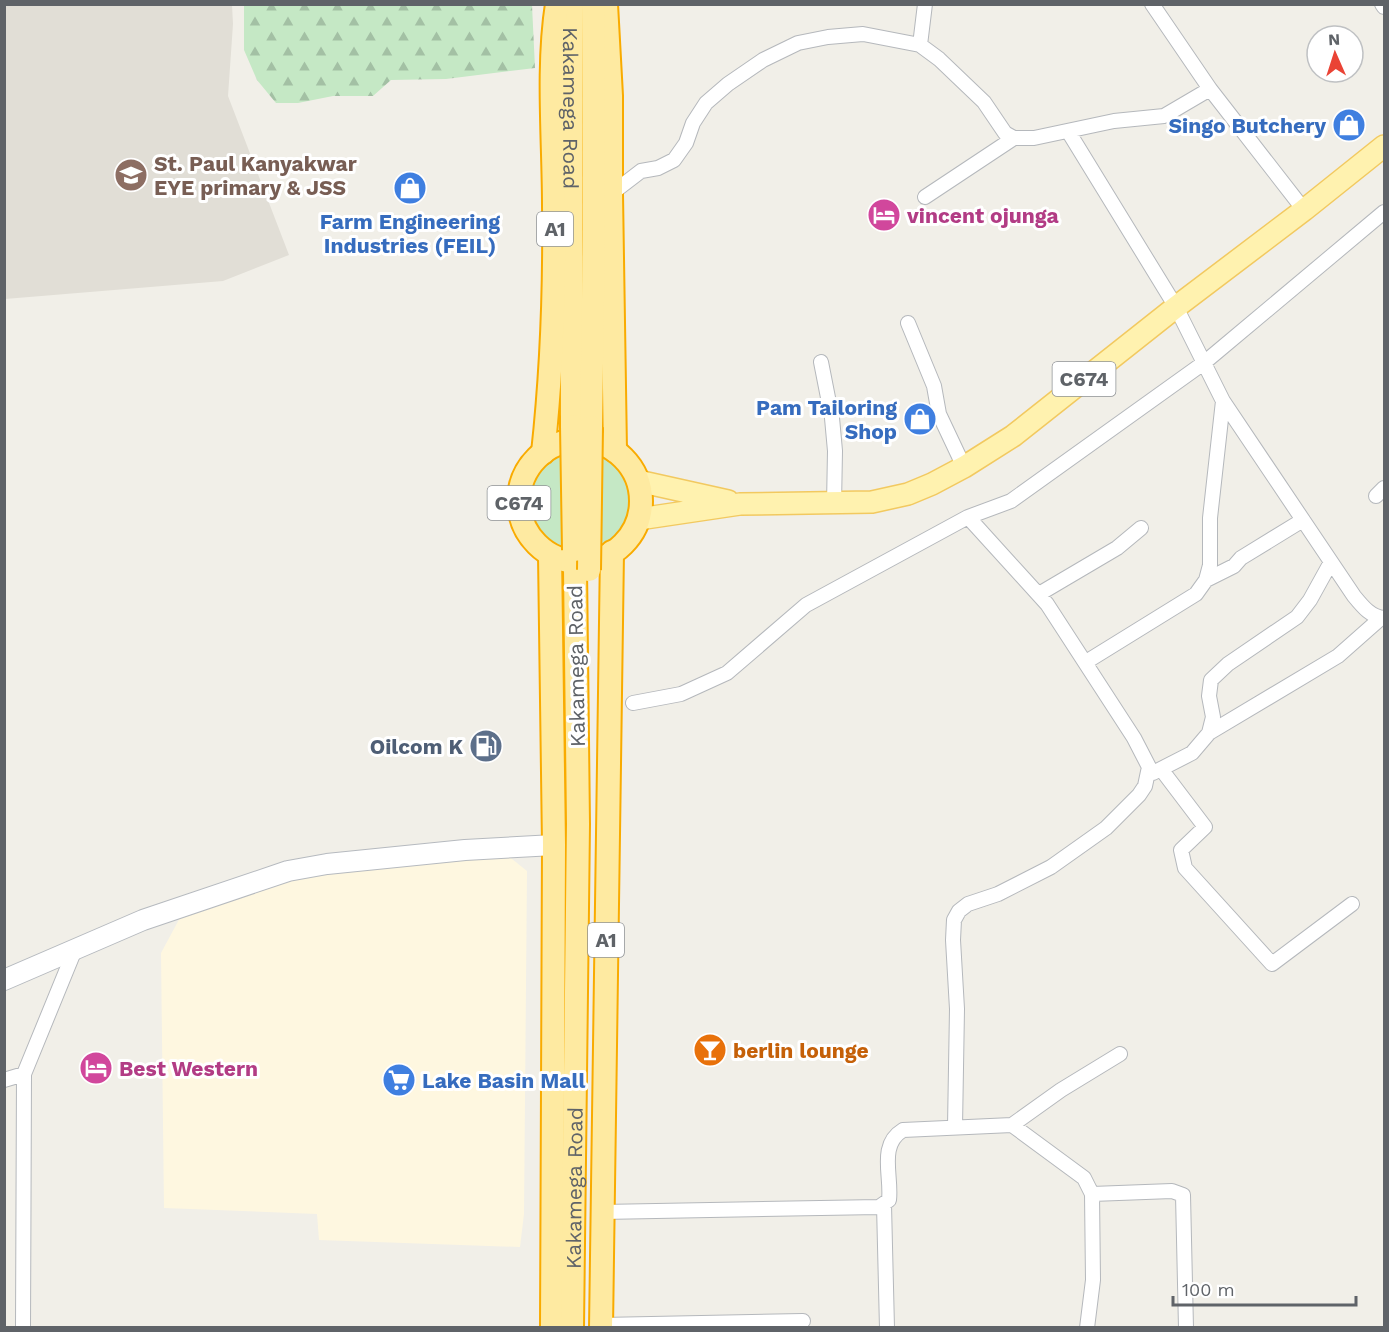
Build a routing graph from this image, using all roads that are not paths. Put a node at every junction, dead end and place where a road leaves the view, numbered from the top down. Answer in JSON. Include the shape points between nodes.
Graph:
{"nodes":[{"id":1,"x":557,"y":4,"type":"edge"},
{"id":2,"x":571,"y":4,"type":"edge"},
{"id":3,"x":592,"y":4,"type":"edge"},
{"id":4,"x":606,"y":4,"type":"edge"},
{"id":5,"x":925,"y":4,"type":"edge"},
{"id":6,"x":1152,"y":4,"type":"edge"},
{"id":7,"x":920,"y":45,"type":"junction"},
{"id":8,"x":1210,"y":89,"type":"junction"},
{"id":9,"x":1068,"y":131,"type":"junction"},
{"id":10,"x":1014,"y":138,"type":"junction"},
{"id":11,"x":1384,"y":146,"type":"edge"},
{"id":12,"x":611,"y":194,"type":"junction"},
{"id":13,"x":925,"y":197,"type":"dead end"},
{"id":14,"x":1304,"y":210,"type":"junction"},
{"id":15,"x":1384,"y":212,"type":"edge"},
{"id":16,"x":1176,"y":307,"type":"junction"},
{"id":17,"x":908,"y":323,"type":"dead end"},
{"id":18,"x":821,"y":362,"type":"dead end"},
{"id":19,"x":1205,"y":362,"type":"junction"},
{"id":20,"x":1223,"y":401,"type":"junction"},
{"id":21,"x":615,"y":451,"type":"junction"},
{"id":22,"x":543,"y":453,"type":"junction"},
{"id":23,"x":964,"y":467,"type":"junction"},
{"id":24,"x":638,"y":481,"type":"junction"},
{"id":25,"x":740,"y":504,"type":"junction"},
{"id":26,"x":834,"y":504,"type":"junction"},
{"id":27,"x":968,"y":517,"type":"junction"},
{"id":28,"x":639,"y":519,"type":"junction"},
{"id":29,"x":1303,"y":520,"type":"junction"},
{"id":30,"x":1141,"y":528,"type":"dead end"},
{"id":31,"x":612,"y":552,"type":"junction"},
{"id":32,"x":550,"y":555,"type":"junction"},
{"id":33,"x":1331,"y":562,"type":"junction"},
{"id":34,"x":1206,"y":580,"type":"junction"},
{"id":35,"x":1039,"y":594,"type":"junction"},
{"id":36,"x":1383,"y":618,"type":"edge"},
{"id":37,"x":1086,"y":662,"type":"junction"},
{"id":38,"x":633,"y":703,"type":"dead end"},
{"id":39,"x":1209,"y":733,"type":"junction"},
{"id":40,"x":1155,"y":772,"type":"junction"},
{"id":41,"x":554,"y":845,"type":"junction"},
{"id":42,"x":1352,"y":904,"type":"dead end"},
{"id":43,"x":75,"y":948,"type":"junction"},
{"id":44,"x":4,"y":980,"type":"edge"},
{"id":45,"x":1120,"y":1054,"type":"dead end"},
{"id":46,"x":24,"y":1074,"type":"junction"},
{"id":47,"x":4,"y":1080,"type":"edge"},
{"id":48,"x":1012,"y":1125,"type":"junction"},
{"id":49,"x":955,"y":1127,"type":"junction"},
{"id":50,"x":1092,"y":1194,"type":"junction"},
{"id":51,"x":884,"y":1205,"type":"junction"},
{"id":52,"x":602,"y":1212,"type":"junction"},
{"id":53,"x":803,"y":1321,"type":"dead end"},
{"id":54,"x":596,"y":1327,"type":"edge"},
{"id":55,"x":23,"y":1328,"type":"edge"},
{"id":56,"x":552,"y":1328,"type":"edge"},
{"id":57,"x":572,"y":1328,"type":"edge"},
{"id":58,"x":887,"y":1328,"type":"edge"},
{"id":59,"x":1087,"y":1328,"type":"edge"},
{"id":60,"x":1186,"y":1328,"type":"edge"}],
"edges":[{"from":1,"to":22,"type":"highway","number":"A1","via":[[553,76],[555,238],[549,400]]},
{"from":2,"to":57,"type":"highway","name":"Kakamega Road","number":"A1","bridge":true,"via":[[578,813]]},
{"from":3,"to":54,"type":"highway","name":"Kakamega Road","number":"A1","bridge":true,"via":[[594,236],[587,884],[589,1209]]},
{"from":4,"to":12,"type":"highway"},
{"from":5,"to":7,"type":"street"},
{"from":6,"to":8,"type":"street"},
{"from":7,"to":10,"type":"street","via":[[984,102],[1005,133]]},
{"from":7,"to":12,"type":"street","via":[[863,34],[798,43],[763,60],[706,103],[674,160],[641,171]]},
{"from":8,"to":9,"type":"street","via":[[1164,116]]},
{"from":8,"to":14,"type":"street"},
{"from":9,"to":10,"type":"street"},
{"from":9,"to":16,"type":"street"},
{"from":10,"to":13,"type":"street"},
{"from":11,"to":14,"type":"main road","number":"C674"},
{"from":12,"to":21,"type":"highway"},
{"from":14,"to":16,"type":"main road","number":"C674"},
{"from":15,"to":19,"type":"street"},
{"from":16,"to":19,"type":"street"},
{"from":16,"to":23,"type":"main road","number":"C674","via":[[1013,436]]},
{"from":17,"to":23,"type":"street","via":[[934,386],[939,414]]},
{"from":18,"to":26,"type":"street","via":[[832,417]]},
{"from":19,"to":20,"type":"street"},
{"from":19,"to":27,"type":"street","via":[[1011,501]]},
{"from":20,"to":29,"type":"street"},
{"from":20,"to":34,"type":"street"},
{"from":21,"to":22,"type":"highway","via":[[579,440]]},
{"from":21,"to":24,"type":"highway","via":[[629,464]]},
{"from":22,"to":32,"type":"highway","number":"C674","via":[[526,475],[519,503],[532,538]]},
{"from":23,"to":26,"type":"main road","number":"C674","via":[[908,494],[872,502]]},
{"from":24,"to":25,"type":"main road","number":"C674"},
{"from":24,"to":28,"type":"highway","via":[[642,500]]},
{"from":25,"to":26,"type":"main road","number":"C674"},
{"from":25,"to":28,"type":"main road","number":"C674"},
{"from":27,"to":35,"type":"street"},
{"from":27,"to":38,"type":"street","via":[[806,605],[727,673],[681,694]]},
{"from":28,"to":31,"type":"highway","via":[[631,536]]},
{"from":29,"to":33,"type":"street"},
{"from":29,"to":34,"type":"street"},
{"from":30,"to":35,"type":"street","via":[[1117,548]]},
{"from":31,"to":32,"type":"highway","via":[[601,559],[582,562]]},
{"from":31,"to":52,"type":"highway","number":"A1"},
{"from":32,"to":41,"type":"highway"},
{"from":33,"to":36,"type":"street","via":[[1366,610]]},
{"from":33,"to":39,"type":"street","via":[[1297,617],[1211,680],[1213,717]]},
{"from":34,"to":37,"type":"street","via":[[1196,594]]},
{"from":35,"to":37,"type":"street"},
{"from":36,"to":39,"type":"street","via":[[1338,656]]},
{"from":37,"to":40,"type":"street"},
{"from":39,"to":40,"type":"street","via":[[1192,753]]},
{"from":40,"to":42,"type":"street","via":[[1205,827],[1181,850],[1185,868],[1272,964]]},
{"from":40,"to":49,"type":"street","via":[[1139,795],[1106,828],[1051,867],[959,911],[954,920],[953,940],[957,1009]]},
{"from":41,"to":43,"type":"main road","via":[[465,850],[288,871],[143,920]]},
{"from":41,"to":56,"type":"highway"},
{"from":43,"to":44,"type":"main road"},
{"from":43,"to":46,"type":"street"},
{"from":45,"to":48,"type":"street"},
{"from":46,"to":47,"type":"street"},
{"from":46,"to":55,"type":"street"},
{"from":48,"to":49,"type":"street"},
{"from":48,"to":50,"type":"street","via":[[1084,1178]]},
{"from":49,"to":51,"type":"street","via":[[903,1130],[896,1134],[888,1148],[889,1195]]},
{"from":50,"to":59,"type":"street","via":[[1093,1280]]},
{"from":50,"to":60,"type":"street","via":[[1172,1191],[1184,1195]]},
{"from":51,"to":52,"type":"street"},
{"from":51,"to":58,"type":"street"},
{"from":52,"to":54,"type":"highway","number":"A1"},
{"from":53,"to":54,"type":"street"}]}
